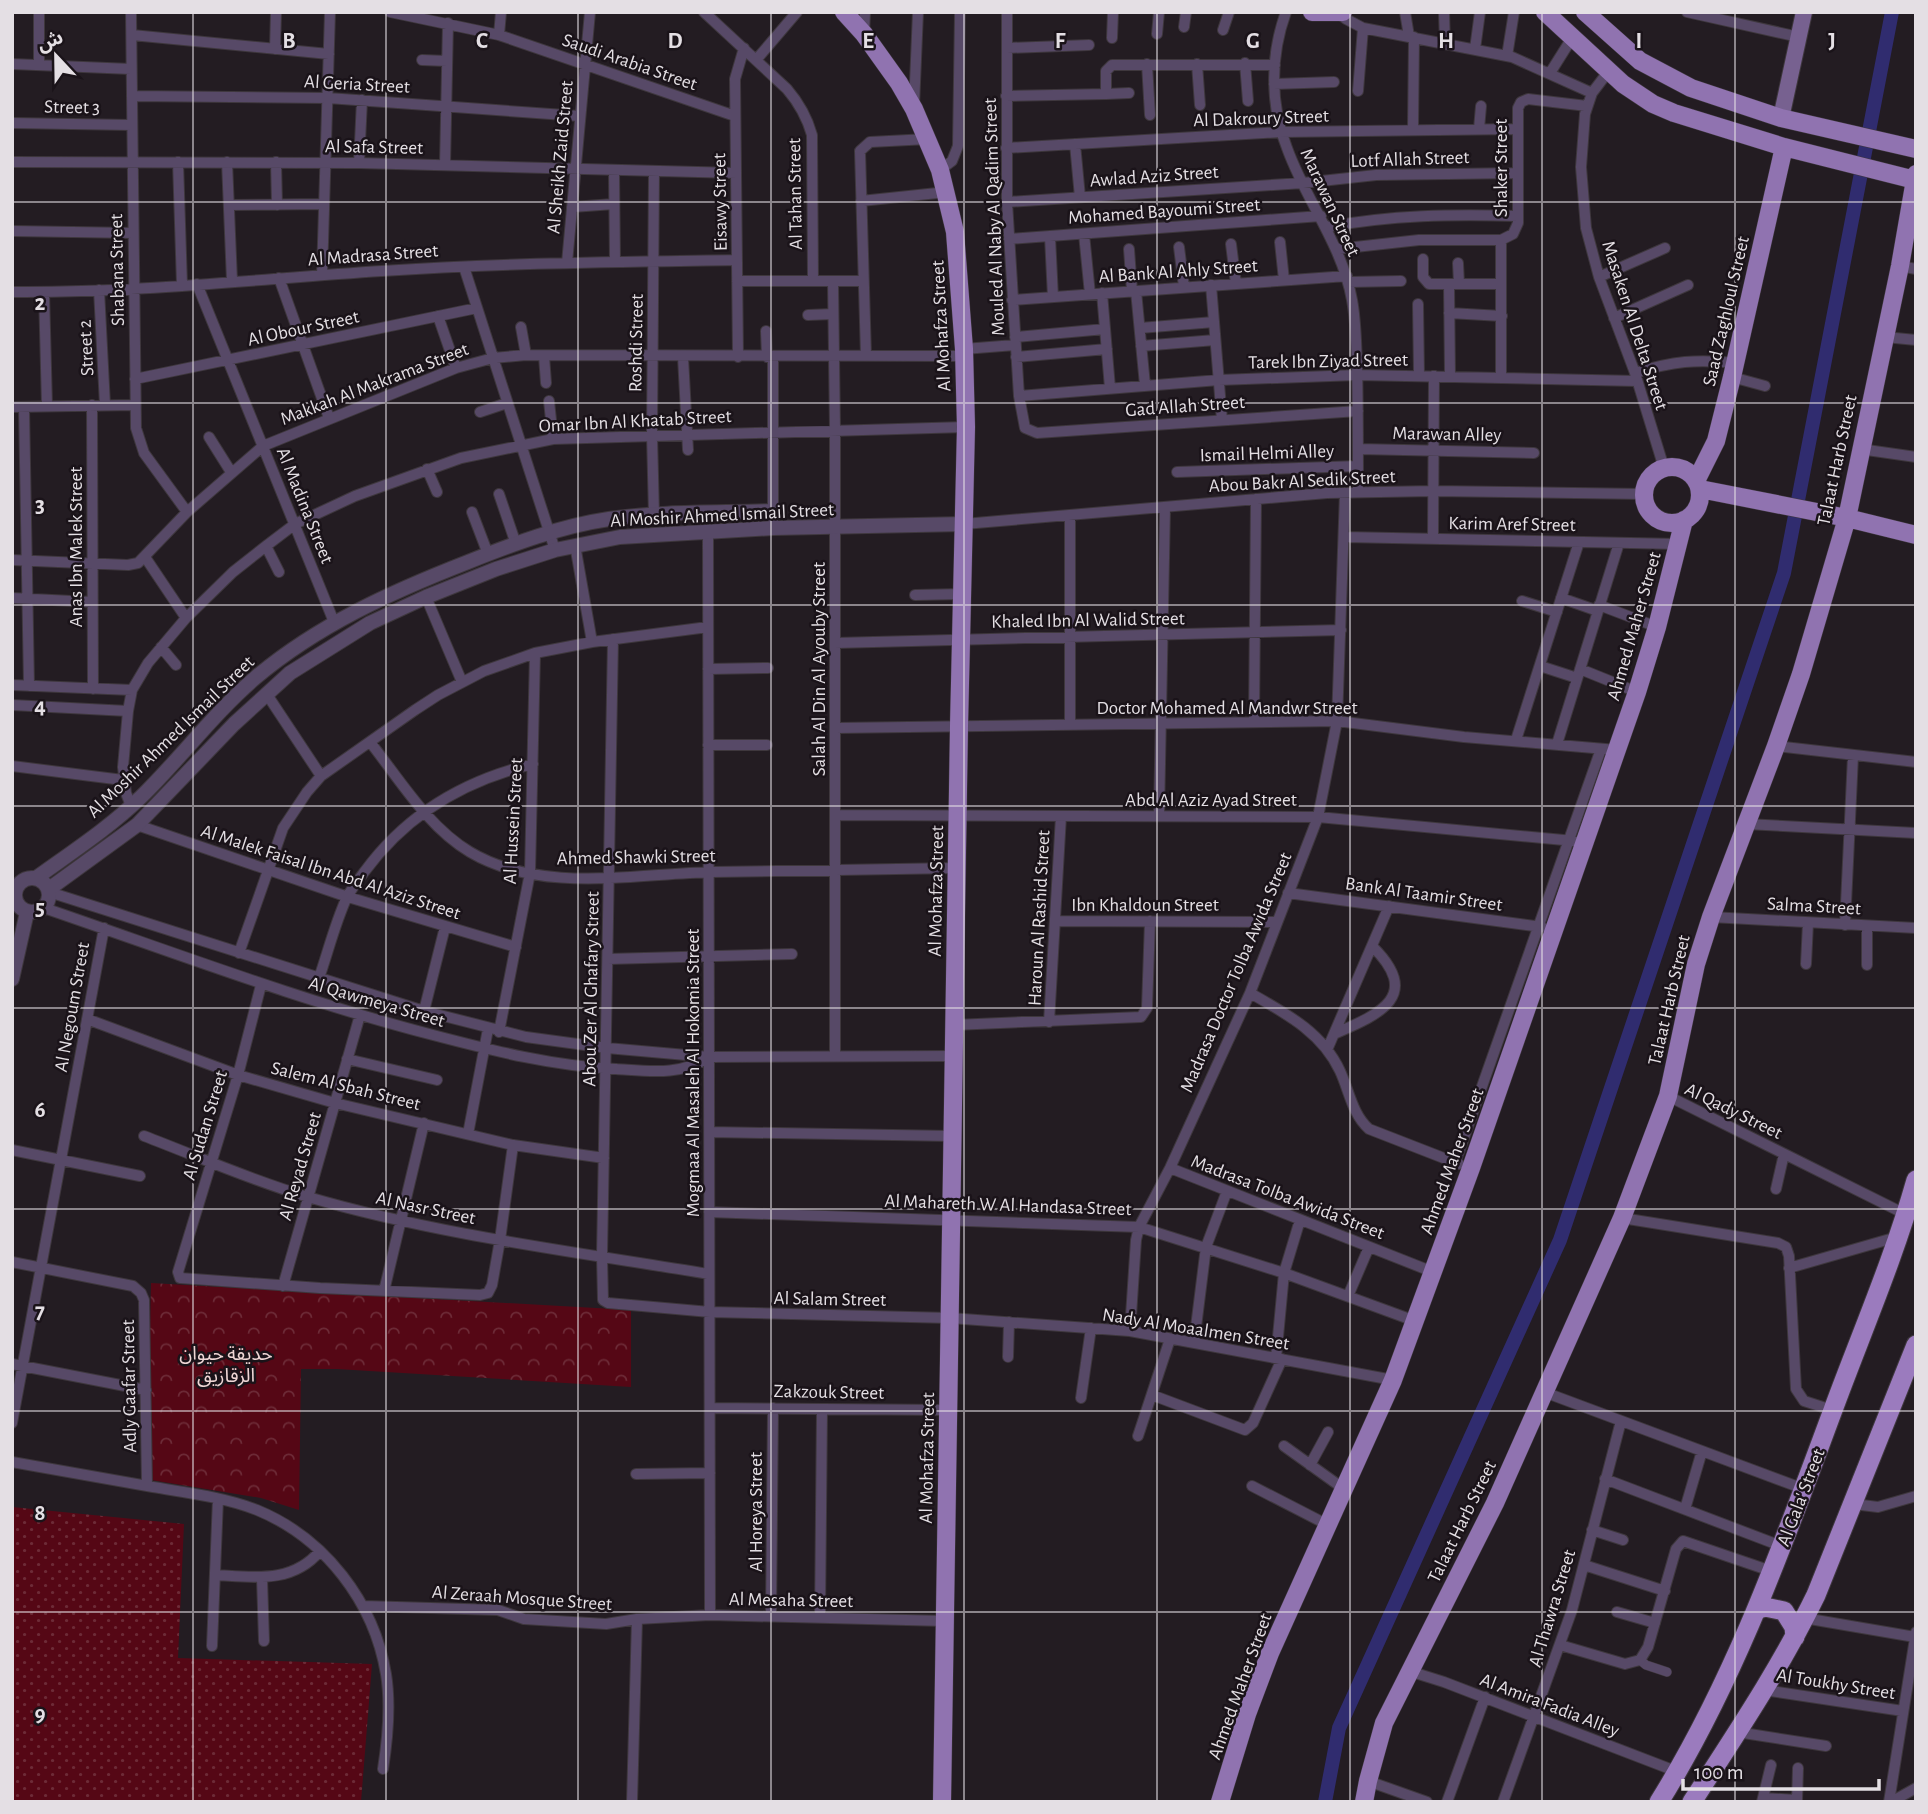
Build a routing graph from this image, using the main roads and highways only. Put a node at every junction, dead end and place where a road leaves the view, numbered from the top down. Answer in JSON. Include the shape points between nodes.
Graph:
{"nodes":[{"id":1,"x":844,"y":12,"type":"edge"},
{"id":2,"x":1312,"y":12,"type":"edge"},
{"id":3,"x":1545,"y":12,"type":"edge"},
{"id":4,"x":1586,"y":12,"type":"edge"},
{"id":5,"x":1804,"y":12,"type":"edge"},
{"id":6,"x":1340,"y":13,"type":"edge"},
{"id":7,"x":1627,"y":50,"type":"junction"},
{"id":8,"x":1650,"y":66,"type":"junction"},
{"id":9,"x":1608,"y":72,"type":"junction"},
{"id":10,"x":1633,"y":92,"type":"junction"},
{"id":11,"x":1781,"y":118,"type":"junction"},
{"id":12,"x":1784,"y":147,"type":"junction"},
{"id":13,"x":1907,"y":147,"type":"edge"},
{"id":14,"x":1915,"y":177,"type":"edge"},
{"id":15,"x":1908,"y":267,"type":"edge"},
{"id":16,"x":1698,"y":485,"type":"junction"},
{"id":17,"x":1847,"y":518,"type":"junction"},
{"id":18,"x":1684,"y":520,"type":"junction"},
{"id":19,"x":1916,"y":535,"type":"edge"},
{"id":20,"x":1916,"y":1180,"type":"edge"},
{"id":21,"x":1916,"y":1345,"type":"edge"},
{"id":22,"x":1768,"y":1579,"type":"junction"},
{"id":23,"x":1816,"y":1595,"type":"junction"},
{"id":24,"x":1756,"y":1609,"type":"junction"},
{"id":25,"x":1795,"y":1637,"type":"junction"},
{"id":26,"x":942,"y":1802,"type":"edge"},
{"id":27,"x":1220,"y":1802,"type":"edge"},
{"id":28,"x":1364,"y":1802,"type":"edge"},
{"id":29,"x":1659,"y":1802,"type":"edge"},
{"id":30,"x":1692,"y":1802,"type":"edge"}],
"edges":[{"from":1,"to":26,"type":"main road","name":"Al Mohafza Street","via":[[882,58],[914,109],[940,170],[955,232],[964,352]]},
{"from":2,"to":6,"type":"main road"},
{"from":3,"to":9,"type":"main road"},
{"from":4,"to":7,"type":"main road"},
{"from":5,"to":11,"type":"main road"},
{"from":7,"to":8,"type":"main road"},
{"from":7,"to":9,"type":"main road"},
{"from":8,"to":10,"type":"main road"},
{"from":8,"to":11,"type":"main road","via":[[1691,88]]},
{"from":9,"to":10,"type":"main road"},
{"from":10,"to":12,"type":"main road","via":[[1674,113]]},
{"from":11,"to":13,"type":"main road"},
{"from":12,"to":14,"type":"main road"},
{"from":12,"to":16,"type":"main road","name":"Saad Zaghloul Street","via":[[1716,441]]},
{"from":14,"to":15,"type":"main road","name":"Talaat Harb Street"},
{"from":15,"to":17,"type":"main road","name":"Talaat Harb Street","via":[[1885,337]]},
{"from":16,"to":17,"type":"main road"},
{"from":16,"to":18,"type":"main road","via":[[1697,508]]},
{"from":16,"to":18,"type":"main road","via":[[1682,469],[1673,467],[1650,478],[1644,494],[1649,512],[1675,523]]},
{"from":17,"to":19,"type":"main road"},
{"from":17,"to":28,"type":"main road","name":"Talaat Harb Street","via":[[1801,674],[1711,917],[1696,964],[1668,1096],[1622,1219],[1495,1503],[1384,1723]]},
{"from":18,"to":27,"type":"main road","name":"Ahmed Maher Street","via":[[1637,692],[1609,750],[1463,1165],[1433,1272],[1393,1380],[1266,1663]]},
{"from":20,"to":22,"type":"highway","name":"Al Gala' Street"},
{"from":21,"to":23,"type":"highway"},
{"from":22,"to":23,"type":"highway","via":[[1771,1594],[1788,1602]]},
{"from":22,"to":24,"type":"highway","name":"Al Gala' Street"},
{"from":23,"to":25,"type":"highway"},
{"from":24,"to":25,"type":"highway","via":[[1765,1606],[1784,1611]]},
{"from":24,"to":29,"type":"highway","name":"Al Gala' Street","via":[[1710,1713]]},
{"from":25,"to":30,"type":"highway"}]}
